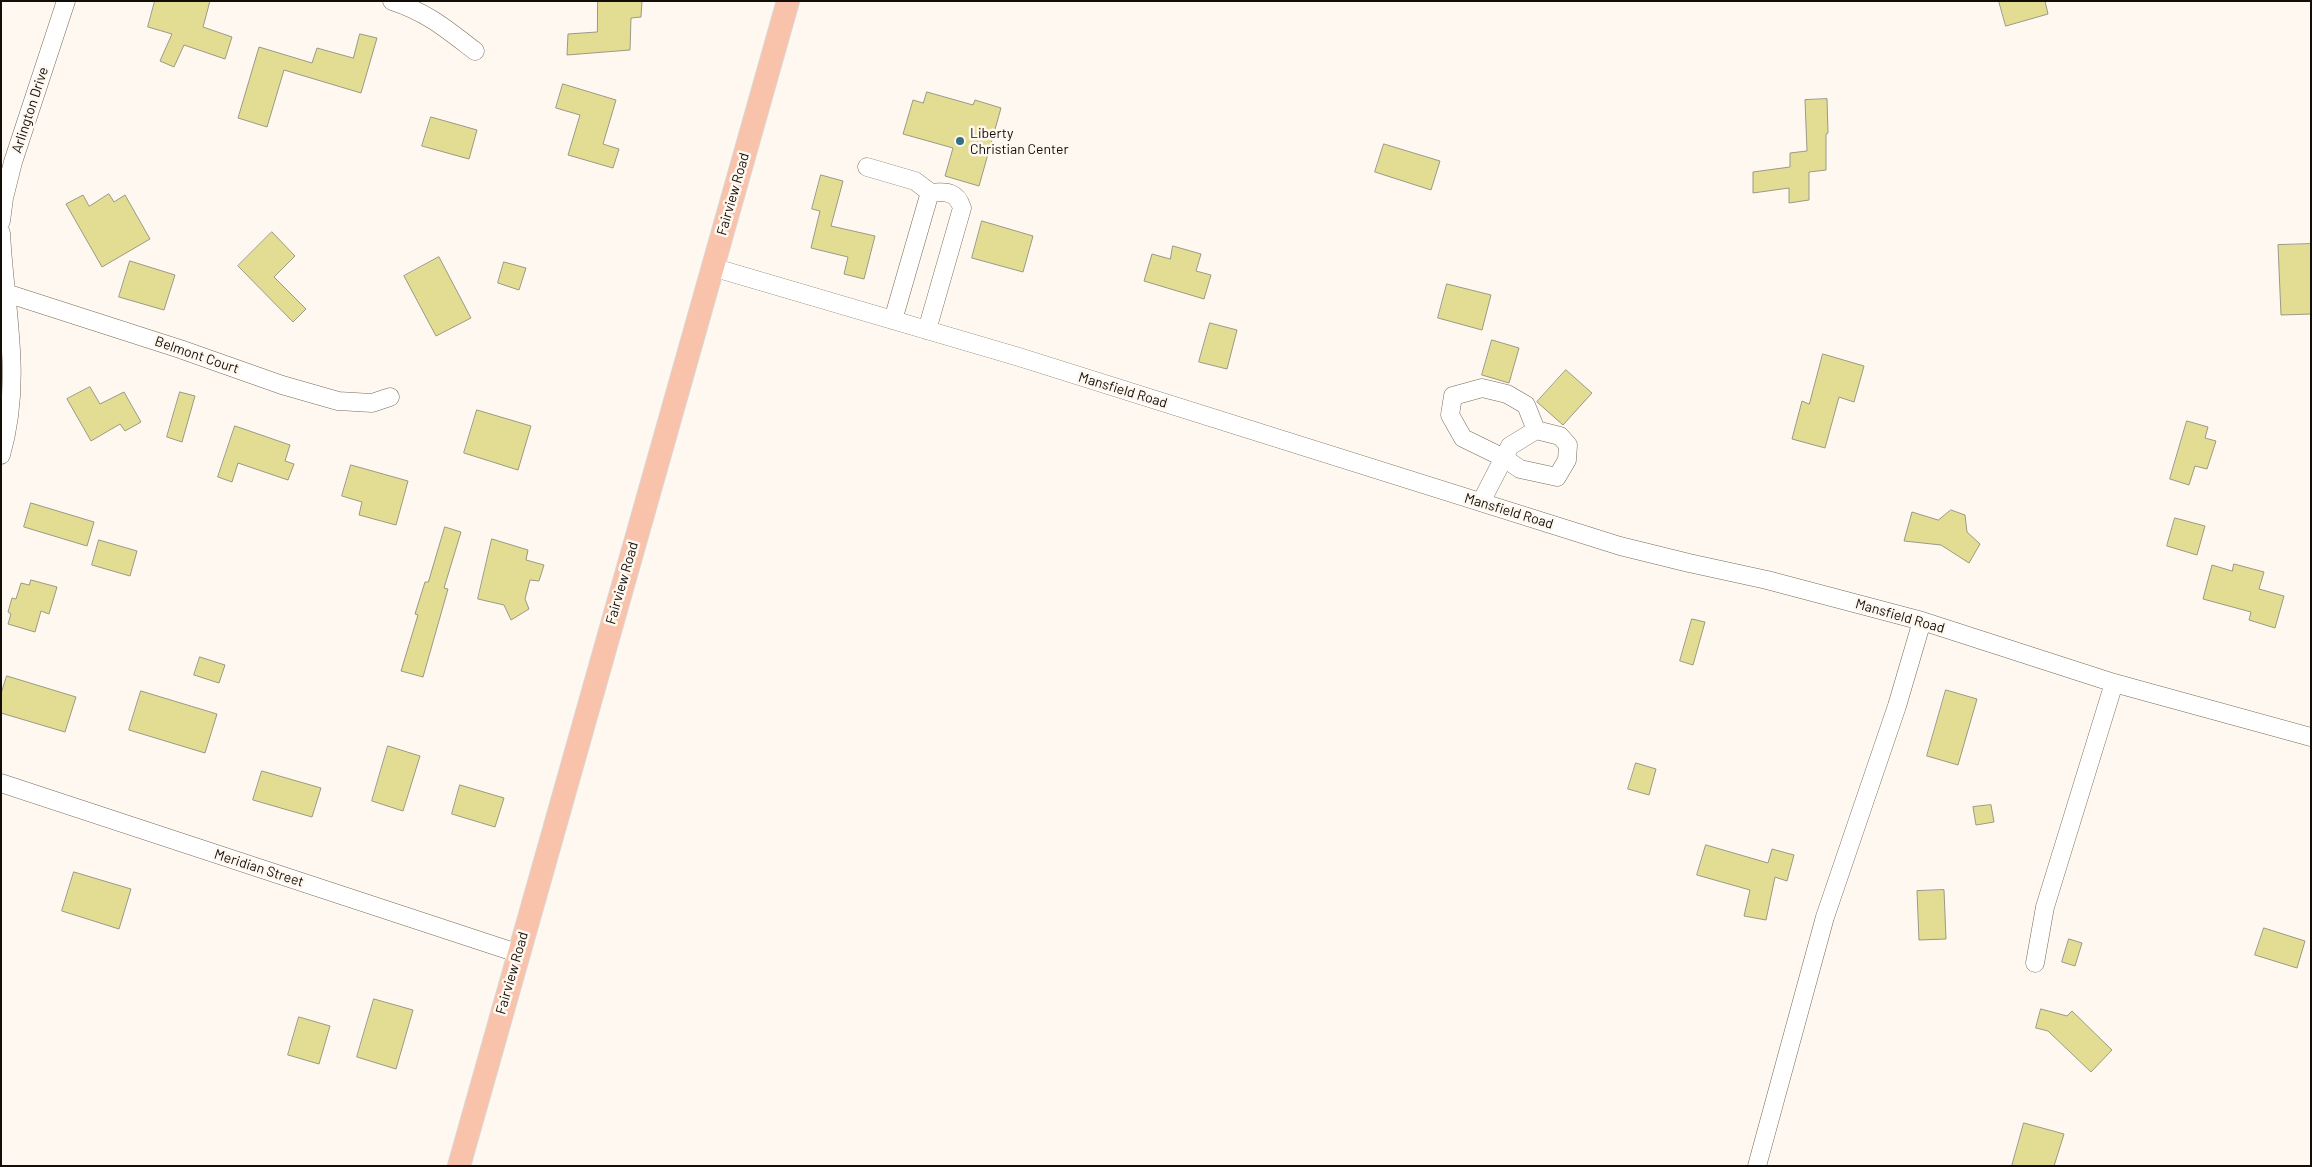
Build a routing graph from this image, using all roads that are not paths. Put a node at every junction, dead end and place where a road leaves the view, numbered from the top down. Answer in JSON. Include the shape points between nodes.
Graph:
{"nodes":[{"id":1,"x":66,"y":1,"type":"edge"},
{"id":2,"x":392,"y":1,"type":"edge"},
{"id":3,"x":788,"y":1,"type":"edge"},
{"id":4,"x":475,"y":51,"type":"dead end"},
{"id":5,"x":867,"y":167,"type":"dead end"},
{"id":6,"x":931,"y":193,"type":"junction"},
{"id":7,"x":1,"y":221,"type":"edge"},
{"id":8,"x":1,"y":233,"type":"edge"},
{"id":9,"x":712,"y":267,"type":"junction"},
{"id":10,"x":6,"y":293,"type":"junction"},
{"id":11,"x":893,"y":320,"type":"junction"},
{"id":12,"x":927,"y":330,"type":"junction"},
{"id":13,"x":390,"y":397,"type":"dead end"},
{"id":14,"x":1536,"y":430,"type":"junction"},
{"id":15,"x":1,"y":456,"type":"edge"},
{"id":16,"x":1504,"y":458,"type":"junction"},
{"id":17,"x":1481,"y":502,"type":"junction"},
{"id":18,"x":1922,"y":621,"type":"junction"},
{"id":19,"x":2114,"y":683,"type":"junction"},
{"id":20,"x":2311,"y":737,"type":"edge"},
{"id":21,"x":1,"y":783,"type":"edge"},
{"id":22,"x":517,"y":953,"type":"junction"},
{"id":23,"x":2034,"y":963,"type":"dead end"},
{"id":24,"x":459,"y":1166,"type":"edge"},
{"id":25,"x":1757,"y":1166,"type":"edge"}],
"edges":[{"from":1,"to":7,"type":"street","name":"Arlington Drive","via":[[13,162]]},
{"from":2,"to":4,"type":"street","via":[[418,10]]},
{"from":3,"to":9,"type":"main road","name":"Fairview Road"},
{"from":5,"to":6,"type":"street","via":[[915,181]]},
{"from":6,"to":11,"type":"street"},
{"from":6,"to":12,"type":"street","via":[[953,194],[959,198],[962,208]]},
{"from":8,"to":10,"type":"street"},
{"from":9,"to":11,"type":"street","name":"Mansfield Road"},
{"from":9,"to":22,"type":"main road","name":"Fairview Road"},
{"from":10,"to":13,"type":"street","name":"Belmont Court","via":[[338,401],[372,403]]},
{"from":10,"to":15,"type":"street","via":[[13,363],[12,400]]},
{"from":11,"to":12,"type":"street","name":"Mansfield Road"},
{"from":12,"to":17,"type":"street","name":"Mansfield Road"},
{"from":14,"to":16,"type":"street","via":[[1510,446]]},
{"from":14,"to":16,"type":"street","via":[[1560,436],[1568,445],[1568,460],[1557,477],[1520,469]]},
{"from":14,"to":16,"type":"street","via":[[1526,405],[1507,394],[1482,388],[1453,396],[1450,415],[1463,438]]},
{"from":16,"to":17,"type":"street"},
{"from":17,"to":18,"type":"street","name":"Mansfield Road","via":[[1620,546]]},
{"from":18,"to":19,"type":"street","name":"Mansfield Road"},
{"from":18,"to":25,"type":"street","via":[[1897,706],[1825,917]]},
{"from":19,"to":20,"type":"street","name":"Mansfield Road"},
{"from":19,"to":23,"type":"street","via":[[2045,907]]},
{"from":21,"to":22,"type":"street","name":"Meridian Street"},
{"from":22,"to":24,"type":"main road","name":"Fairview Road"}]}
